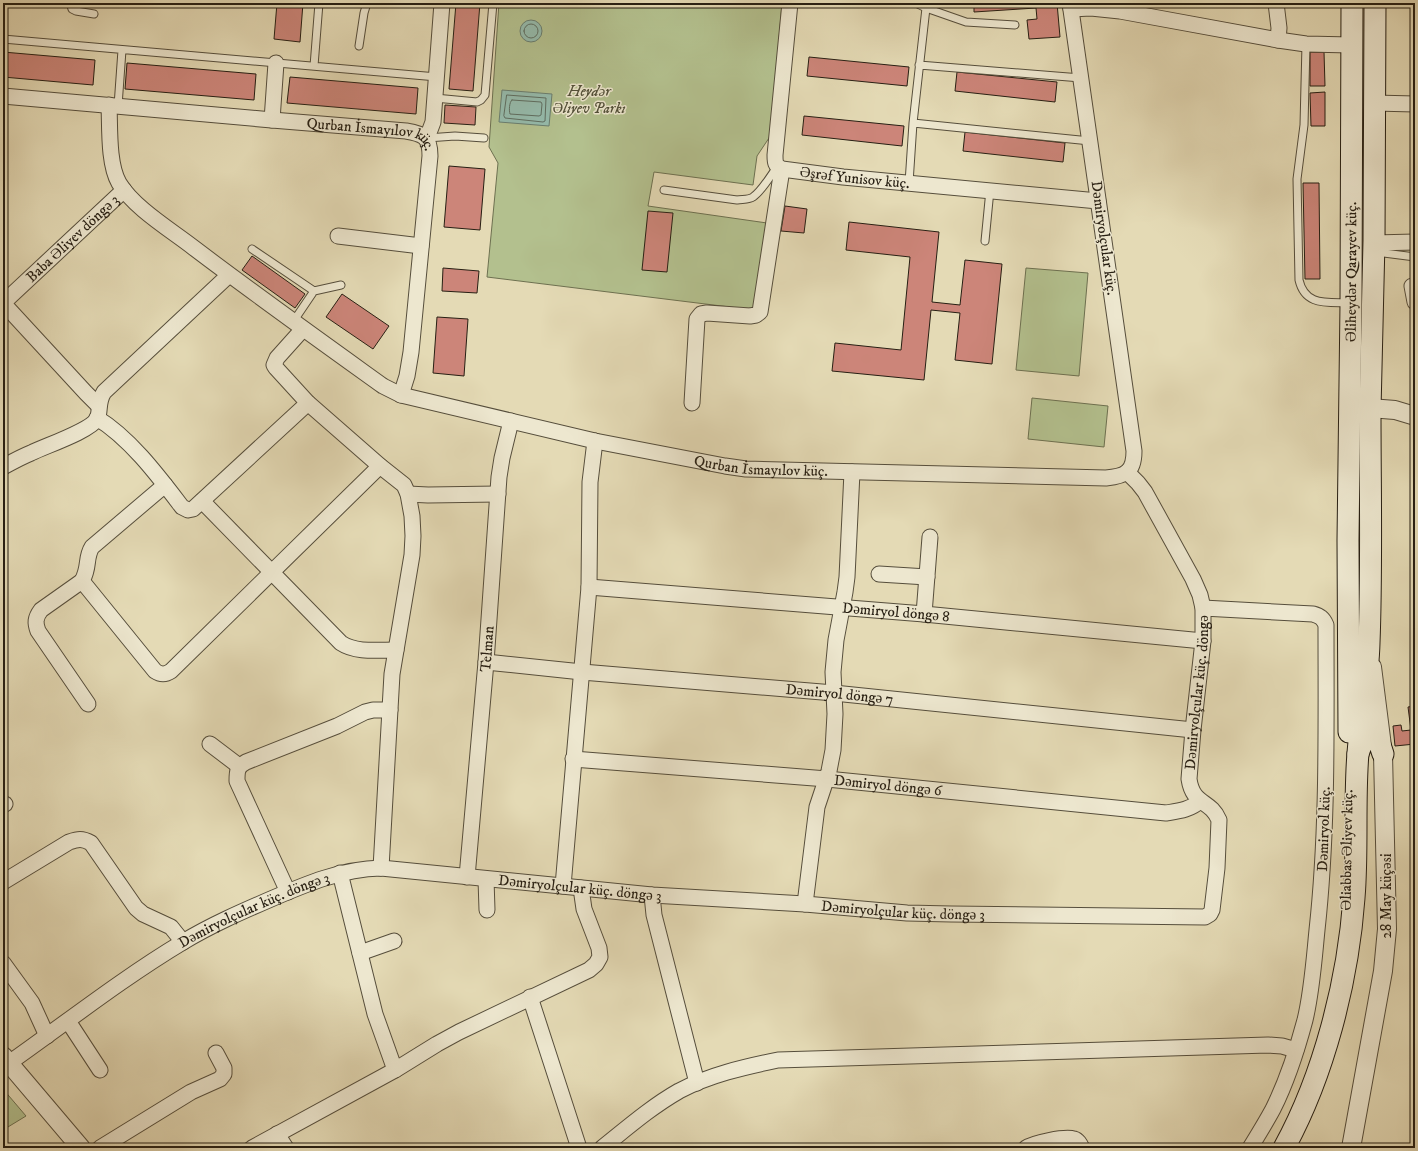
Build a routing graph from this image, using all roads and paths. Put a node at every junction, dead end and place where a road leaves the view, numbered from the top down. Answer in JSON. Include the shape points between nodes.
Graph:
{"nodes":[{"id":1,"x":70,"y":3,"type":"edge"},
{"id":2,"x":319,"y":3,"type":"edge"},
{"id":3,"x":367,"y":3,"type":"edge"},
{"id":4,"x":442,"y":3,"type":"edge"},
{"id":5,"x":493,"y":3,"type":"edge"},
{"id":6,"x":790,"y":3,"type":"edge"},
{"id":7,"x":916,"y":3,"type":"edge"},
{"id":8,"x":1276,"y":3,"type":"edge"},
{"id":9,"x":1352,"y":3,"type":"edge"},
{"id":10,"x":1375,"y":3,"type":"edge"},
{"id":11,"x":1070,"y":6,"type":"edge"},
{"id":12,"x":926,"y":8,"type":"junction"},
{"id":13,"x":94,"y":14,"type":"dead end"},
{"id":14,"x":1015,"y":25,"type":"dead end"},
{"id":15,"x":3,"y":39,"type":"edge"},
{"id":16,"x":1278,"y":40,"type":"junction"},
{"id":17,"x":1306,"y":44,"type":"junction"},
{"id":18,"x":1352,"y":45,"type":"junction"},
{"id":19,"x":359,"y":46,"type":"dead end"},
{"id":20,"x":122,"y":50,"type":"junction"},
{"id":21,"x":276,"y":63,"type":"junction"},
{"id":22,"x":920,"y":65,"type":"junction"},
{"id":23,"x":314,"y":66,"type":"junction"},
{"id":24,"x":436,"y":77,"type":"junction"},
{"id":25,"x":1081,"y":78,"type":"junction"},
{"id":26,"x":3,"y":96,"type":"edge"},
{"id":27,"x":435,"y":98,"type":"junction"},
{"id":28,"x":1374,"y":103,"type":"junction"},
{"id":29,"x":1415,"y":104,"type":"edge"},
{"id":30,"x":114,"y":105,"type":"junction"},
{"id":31,"x":272,"y":120,"type":"junction"},
{"id":32,"x":913,"y":123,"type":"junction"},
{"id":33,"x":426,"y":138,"type":"junction"},
{"id":34,"x":484,"y":138,"type":"dead end"},
{"id":35,"x":1090,"y":141,"type":"junction"},
{"id":36,"x":779,"y":168,"type":"junction"},
{"id":37,"x":909,"y":183,"type":"junction"},
{"id":38,"x":124,"y":190,"type":"junction"},
{"id":39,"x":664,"y":190,"type":"dead end"},
{"id":40,"x":990,"y":190,"type":"junction"},
{"id":41,"x":1098,"y":200,"type":"junction"},
{"id":42,"x":338,"y":236,"type":"dead end"},
{"id":43,"x":985,"y":241,"type":"dead end"},
{"id":44,"x":1415,"y":242,"type":"edge"},
{"id":45,"x":421,"y":246,"type":"junction"},
{"id":46,"x":1373,"y":247,"type":"junction"},
{"id":47,"x":252,"y":249,"type":"dead end"},
{"id":48,"x":1351,"y":250,"type":"junction"},
{"id":49,"x":1415,"y":257,"type":"edge"},
{"id":50,"x":229,"y":275,"type":"junction"},
{"id":51,"x":341,"y":285,"type":"dead end"},
{"id":52,"x":1412,"y":286,"type":"dead end"},
{"id":53,"x":314,"y":291,"type":"junction"},
{"id":54,"x":1415,"y":302,"type":"edge"},
{"id":55,"x":3,"y":303,"type":"edge"},
{"id":56,"x":1351,"y":304,"type":"junction"},
{"id":57,"x":298,"y":325,"type":"junction"},
{"id":58,"x":401,"y":395,"type":"junction"},
{"id":59,"x":308,"y":403,"type":"junction"},
{"id":60,"x":692,"y":403,"type":"dead end"},
{"id":61,"x":1349,"y":407,"type":"junction"},
{"id":62,"x":1370,"y":407,"type":"junction"},
{"id":63,"x":98,"y":411,"type":"junction"},
{"id":64,"x":1415,"y":416,"type":"edge"},
{"id":65,"x":511,"y":421,"type":"junction"},
{"id":66,"x":595,"y":440,"type":"junction"},
{"id":67,"x":380,"y":466,"type":"junction"},
{"id":68,"x":3,"y":467,"type":"edge"},
{"id":69,"x":852,"y":472,"type":"junction"},
{"id":70,"x":1127,"y":472,"type":"junction"},
{"id":71,"x":165,"y":486,"type":"junction"},
{"id":72,"x":408,"y":494,"type":"junction"},
{"id":73,"x":498,"y":494,"type":"junction"},
{"id":74,"x":202,"y":501,"type":"junction"},
{"id":75,"x":930,"y":537,"type":"dead end"},
{"id":76,"x":1348,"y":540,"type":"junction"},
{"id":77,"x":271,"y":572,"type":"junction"},
{"id":78,"x":879,"y":574,"type":"dead end"},
{"id":79,"x":927,"y":577,"type":"junction"},
{"id":80,"x":82,"y":581,"type":"junction"},
{"id":81,"x":589,"y":587,"type":"junction"},
{"id":82,"x":842,"y":607,"type":"junction"},
{"id":83,"x":1203,"y":608,"type":"junction"},
{"id":84,"x":924,"y":614,"type":"junction"},
{"id":85,"x":1203,"y":641,"type":"junction"},
{"id":86,"x":1369,"y":642,"type":"junction"},
{"id":87,"x":396,"y":650,"type":"junction"},
{"id":88,"x":486,"y":662,"type":"junction"},
{"id":89,"x":582,"y":672,"type":"junction"},
{"id":90,"x":834,"y":693,"type":"junction"},
{"id":91,"x":88,"y":704,"type":"dead end"},
{"id":92,"x":390,"y":710,"type":"junction"},
{"id":93,"x":1192,"y":730,"type":"junction"},
{"id":94,"x":210,"y":744,"type":"dead end"},
{"id":95,"x":1358,"y":754,"type":"junction"},
{"id":96,"x":1383,"y":754,"type":"junction"},
{"id":97,"x":573,"y":759,"type":"junction"},
{"id":98,"x":239,"y":766,"type":"junction"},
{"id":99,"x":827,"y":779,"type":"junction"},
{"id":100,"x":1200,"y":801,"type":"junction"},
{"id":101,"x":380,"y":868,"type":"junction"},
{"id":102,"x":340,"y":873,"type":"junction"},
{"id":103,"x":467,"y":877,"type":"junction"},
{"id":104,"x":486,"y":879,"type":"junction"},
{"id":105,"x":3,"y":882,"type":"edge"},
{"id":106,"x":563,"y":886,"type":"junction"},
{"id":107,"x":582,"y":888,"type":"junction"},
{"id":108,"x":288,"y":892,"type":"junction"},
{"id":109,"x":652,"y":895,"type":"junction"},
{"id":110,"x":805,"y":904,"type":"junction"},
{"id":111,"x":487,"y":910,"type":"dead end"},
{"id":112,"x":1205,"y":917,"type":"joint"},
{"id":113,"x":394,"y":941,"type":"dead end"},
{"id":114,"x":183,"y":942,"type":"junction"},
{"id":115,"x":360,"y":954,"type":"junction"},
{"id":116,"x":3,"y":963,"type":"edge"},
{"id":117,"x":530,"y":997,"type":"junction"},
{"id":118,"x":68,"y":1021,"type":"junction"},
{"id":119,"x":47,"y":1036,"type":"junction"},
{"id":120,"x":1296,"y":1050,"type":"junction"},
{"id":121,"x":216,"y":1052,"type":"dead end"},
{"id":122,"x":6,"y":1059,"type":"edge"},
{"id":123,"x":100,"y":1070,"type":"dead end"},
{"id":124,"x":395,"y":1070,"type":"junction"},
{"id":125,"x":697,"y":1083,"type":"junction"},
{"id":126,"x":277,"y":1134,"type":"junction"},
{"id":127,"x":81,"y":1148,"type":"edge"},
{"id":128,"x":100,"y":1148,"type":"edge"},
{"id":129,"x":252,"y":1148,"type":"edge"},
{"id":130,"x":286,"y":1148,"type":"edge"},
{"id":131,"x":579,"y":1148,"type":"edge"},
{"id":132,"x":602,"y":1148,"type":"edge"},
{"id":133,"x":1026,"y":1148,"type":"edge"},
{"id":134,"x":1082,"y":1148,"type":"edge"},
{"id":135,"x":1250,"y":1148,"type":"edge"},
{"id":136,"x":1276,"y":1148,"type":"edge"},
{"id":137,"x":1284,"y":1148,"type":"edge"},
{"id":138,"x":1351,"y":1148,"type":"edge"}],
"edges":[{"from":1,"to":13,"type":"lane","via":[[76,11]]},
{"from":2,"to":23,"type":"lane"},
{"from":3,"to":19,"type":"lane"},
{"from":4,"to":24,"type":"street"},
{"from":5,"to":27,"type":"lane","via":[[485,95],[477,102]]},
{"from":6,"to":36,"type":"street","via":[[774,155]]},
{"from":7,"to":12,"type":"lane"},
{"from":8,"to":16,"type":"street"},
{"from":9,"to":18,"type":"main road","name":"Əliheydər Qarayev küç."},
{"from":10,"to":28,"type":"main road","name":"Əliheydər Qarayev küç."},
{"from":11,"to":16,"type":"street","via":[[1120,11]]},
{"from":11,"to":25,"type":"street","name":"Dəmiryolçular küç."},
{"from":12,"to":14,"type":"lane","via":[[966,22]]},
{"from":12,"to":22,"type":"lane"},
{"from":15,"to":20,"type":"lane"},
{"from":16,"to":17,"type":"street"},
{"from":17,"to":18,"type":"street"},
{"from":17,"to":56,"type":"lane","via":[[1304,136],[1297,179],[1299,280],[1306,296],[1315,301]]},
{"from":18,"to":48,"type":"main road","name":"Əliheydər Qarayev küç."},
{"from":20,"to":21,"type":"lane"},
{"from":20,"to":30,"type":"lane"},
{"from":21,"to":23,"type":"lane"},
{"from":21,"to":31,"type":"street"},
{"from":22,"to":25,"type":"lane"},
{"from":22,"to":32,"type":"lane"},
{"from":23,"to":24,"type":"lane"},
{"from":24,"to":27,"type":"street"},
{"from":25,"to":35,"type":"street","name":"Dəmiryolçular küç."},
{"from":26,"to":30,"type":"street","name":"Qurban İsmayılov küç."},
{"from":27,"to":33,"type":"street","via":[[432,122]]},
{"from":28,"to":29,"type":"street"},
{"from":28,"to":46,"type":"main road","name":"Əliheydər Qarayev küç."},
{"from":30,"to":31,"type":"street","name":"Qurban İsmayılov küç."},
{"from":30,"to":38,"type":"street","name":"Qurban İsmayılov küç.","via":[[110,139],[118,182]]},
{"from":31,"to":33,"type":"street","name":"Qurban İsmayılov küç.","via":[[406,131]]},
{"from":32,"to":35,"type":"lane"},
{"from":32,"to":37,"type":"lane"},
{"from":33,"to":34,"type":"lane"},
{"from":33,"to":45,"type":"street","name":"Qurban İsmayılov küç.","via":[[430,156]]},
{"from":35,"to":41,"type":"street","name":"Dəmiryolçular küç."},
{"from":36,"to":37,"type":"street","name":"Əşrəf Yunisov küç."},
{"from":36,"to":39,"type":"lane","via":[[753,197],[746,199]]},
{"from":36,"to":60,"type":"street","via":[[760,312],[750,316],[707,313],[701,314],[697,319]]},
{"from":37,"to":40,"type":"street","name":"Əşrəf Yunisov küç."},
{"from":38,"to":50,"type":"street","name":"Qurban İsmayılov küç.","via":[[151,216]]},
{"from":38,"to":55,"type":"street","name":"Baba Əliyev döngə 3"},
{"from":40,"to":41,"type":"street","name":"Əşrəf Yunisov küç."},
{"from":40,"to":43,"type":"lane"},
{"from":41,"to":70,"type":"street","name":"Dəmiryolçular küç.","via":[[1134,451],[1133,464]]},
{"from":42,"to":45,"type":"street"},
{"from":44,"to":46,"type":"street"},
{"from":45,"to":58,"type":"street","name":"Qurban İsmayılov küç.","via":[[411,352]]},
{"from":46,"to":48,"type":"main road","via":[[1369,258],[1362,260],[1355,258]]},
{"from":46,"to":49,"type":"lane"},
{"from":46,"to":62,"type":"main road","name":"Əliheydər Qarayev küç."},
{"from":47,"to":53,"type":"lane"},
{"from":48,"to":56,"type":"main road","name":"Əliheydər Qarayev küç."},
{"from":50,"to":57,"type":"street","name":"Qurban İsmayılov küç."},
{"from":50,"to":63,"type":"street","via":[[104,392]]},
{"from":51,"to":53,"type":"lane"},
{"from":52,"to":54,"type":"street"},
{"from":53,"to":57,"type":"lane"},
{"from":55,"to":63,"type":"street","via":[[86,393]]},
{"from":56,"to":61,"type":"main road","name":"Əliheydər Qarayev küç."},
{"from":57,"to":58,"type":"street","name":"Qurban İsmayılov küç.","via":[[383,386]]},
{"from":57,"to":59,"type":"street","via":[[274,365]]},
{"from":58,"to":65,"type":"street","name":"Qurban İsmayılov küç."},
{"from":59,"to":67,"type":"street"},
{"from":59,"to":74,"type":"street"},
{"from":61,"to":62,"type":"street"},
{"from":61,"to":76,"type":"main road","name":"Əliheydər Qarayev küç."},
{"from":62,"to":64,"type":"street"},
{"from":62,"to":86,"type":"main road","name":"Əliheydər Qarayev küç."},
{"from":63,"to":68,"type":"street","via":[[89,426]]},
{"from":63,"to":71,"type":"street"},
{"from":65,"to":66,"type":"street","name":"Qurban İsmayılov küç."},
{"from":65,"to":73,"type":"street","name":"Telman","via":[[502,458]]},
{"from":66,"to":69,"type":"street","name":"Qurban İsmayılov küç.","via":[[746,469]]},
{"from":66,"to":81,"type":"street","via":[[590,482]]},
{"from":67,"to":72,"type":"street","via":[[404,485]]},
{"from":67,"to":77,"type":"street"},
{"from":69,"to":70,"type":"street","name":"Qurban İsmayılov küç.","via":[[1106,478],[1117,477]]},
{"from":69,"to":82,"type":"street"},
{"from":70,"to":83,"type":"street","name":"Dəmiryolçular küç. döngə","via":[[1145,492],[1200,595]]},
{"from":71,"to":74,"type":"street","via":[[182,507],[188,510],[194,509]]},
{"from":71,"to":80,"type":"street","via":[[92,547],[88,553],[88,566]]},
{"from":72,"to":73,"type":"street"},
{"from":72,"to":87,"type":"street","via":[[413,536],[412,555]]},
{"from":73,"to":88,"type":"street","name":"Telman"},
{"from":74,"to":77,"type":"street"},
{"from":75,"to":79,"type":"street"},
{"from":76,"to":86,"type":"main road"},
{"from":76,"to":136,"type":"main road","name":"Əliabbas Əliyev küç.","via":[[1349,859],[1344,932],[1318,1049],[1297,1104]]},
{"from":77,"to":80,"type":"street","via":[[166,674],[156,671]]},
{"from":77,"to":87,"type":"street","via":[[348,648]]},
{"from":78,"to":79,"type":"street"},
{"from":79,"to":84,"type":"street"},
{"from":80,"to":91,"type":"street","via":[[40,610],[36,624],[38,631]]},
{"from":81,"to":82,"type":"street","name":"Dəmiryol döngə 8"},
{"from":81,"to":89,"type":"street"},
{"from":82,"to":84,"type":"street","name":"Dəmiryol döngə 8"},
{"from":82,"to":90,"type":"street","via":[[836,640]]},
{"from":83,"to":85,"type":"street","name":"Dəmiryolçular küç. döngə"},
{"from":83,"to":120,"type":"street","name":"Dəmiryol küç.","via":[[1313,614],[1320,616],[1326,625],[1324,854],[1309,998]]},
{"from":84,"to":85,"type":"street","name":"Dəmiryol döngə 8"},
{"from":85,"to":93,"type":"street","name":"Dəmiryolçular küç. döngə"},
{"from":86,"to":95,"type":"main road","name":"Dəmiryol küç."},
{"from":86,"to":96,"type":"street","name":"28 May küçəsi"},
{"from":87,"to":92,"type":"street"},
{"from":88,"to":89,"type":"street","name":"Dəmiryol döngə 7"},
{"from":88,"to":103,"type":"street","name":"Telman"},
{"from":89,"to":90,"type":"street","name":"Dəmiryol döngə 7"},
{"from":89,"to":97,"type":"street"},
{"from":90,"to":93,"type":"street","name":"Dəmiryol döngə 7"},
{"from":90,"to":99,"type":"street","via":[[833,750]]},
{"from":92,"to":98,"type":"street","via":[[364,712],[337,726]]},
{"from":92,"to":101,"type":"street"},
{"from":93,"to":100,"type":"street","name":"Dəmiryolçular küç. döngə","via":[[1188,779],[1193,794]]},
{"from":94,"to":98,"type":"street"},
{"from":95,"to":96,"type":"main road","via":[[1363,740],[1370,737],[1379,742]]},
{"from":95,"to":137,"type":"main road","name":"Dəmiryol küç.","via":[[1354,898],[1345,966],[1330,1031],[1317,1072],[1304,1107]]},
{"from":96,"to":138,"type":"street","name":"28 May küçəsi","via":[[1387,871],[1386,953]]},
{"from":97,"to":99,"type":"street","name":"Dəmiryol döngə 6"},
{"from":97,"to":106,"type":"street"},
{"from":98,"to":108,"type":"street","via":[[237,781]]},
{"from":99,"to":100,"type":"street","name":"Dəmiryol döngə 6","via":[[1166,813],[1193,807]]},
{"from":99,"to":110,"type":"street","via":[[817,807]]},
{"from":100,"to":112,"type":"street","name":"Dəmiryolçular küç. döngə","via":[[1212,808],[1219,820],[1212,910]]},
{"from":101,"to":102,"type":"street","name":"Dəmiryolçular küç. döngə 3"},
{"from":101,"to":103,"type":"street","name":"Dəmiryolçular küç. döngə 3"},
{"from":102,"to":108,"type":"street","name":"Dəmiryolçular küç. döngə 3"},
{"from":102,"to":115,"type":"street"},
{"from":103,"to":104,"type":"street","name":"Dəmiryolçular küç. döngə 3"},
{"from":104,"to":106,"type":"street","name":"Dəmiryolçular küç. döngə 3"},
{"from":104,"to":111,"type":"street"},
{"from":105,"to":114,"type":"street","via":[[68,842],[78,838],[85,839],[91,843],[136,908],[171,927]]},
{"from":106,"to":107,"type":"street","name":"Dəmiryolçular küç. döngə 3"},
{"from":107,"to":109,"type":"street","name":"Dəmiryolçular küç. döngə 3"},
{"from":107,"to":117,"type":"street","via":[[584,909],[600,957],[590,970]]},
{"from":108,"to":114,"type":"street","name":"Dəmiryolçular küç. döngə 3","via":[[237,914]]},
{"from":109,"to":110,"type":"street","name":"Dəmiryolçular küç. döngə 3"},
{"from":109,"to":125,"type":"street","via":[[654,915]]},
{"from":110,"to":112,"type":"street","name":"Dəmiryolçular küç. döngə 3","via":[[907,913]]},
{"from":113,"to":115,"type":"street"},
{"from":114,"to":118,"type":"street","name":"Dəmiryolçular küç. döngə 3"},
{"from":115,"to":124,"type":"street","via":[[375,1014]]},
{"from":116,"to":119,"type":"street","via":[[32,1003]]},
{"from":117,"to":124,"type":"street","via":[[459,1032]]},
{"from":117,"to":131,"type":"street"},
{"from":118,"to":119,"type":"street","name":"Dəmiryolçular küç. döngə 3"},
{"from":118,"to":123,"type":"street"},
{"from":119,"to":122,"type":"street","name":"Dəmiryolçular küç. döngə 3"},
{"from":120,"to":125,"type":"street","via":[[1268,1045],[778,1060],[728,1072]]},
{"from":120,"to":135,"type":"street","name":"Dəmiryol küç.","via":[[1273,1110]]},
{"from":121,"to":128,"type":"street","via":[[224,1068],[224,1074],[220,1079],[192,1092]]},
{"from":122,"to":127,"type":"street"},
{"from":124,"to":126,"type":"street"},
{"from":125,"to":132,"type":"street","via":[[657,1105]]},
{"from":126,"to":129,"type":"street"},
{"from":126,"to":130,"type":"street"},
{"from":133,"to":134,"type":"street","via":[[1038,1143],[1068,1138],[1074,1139]]}]}
